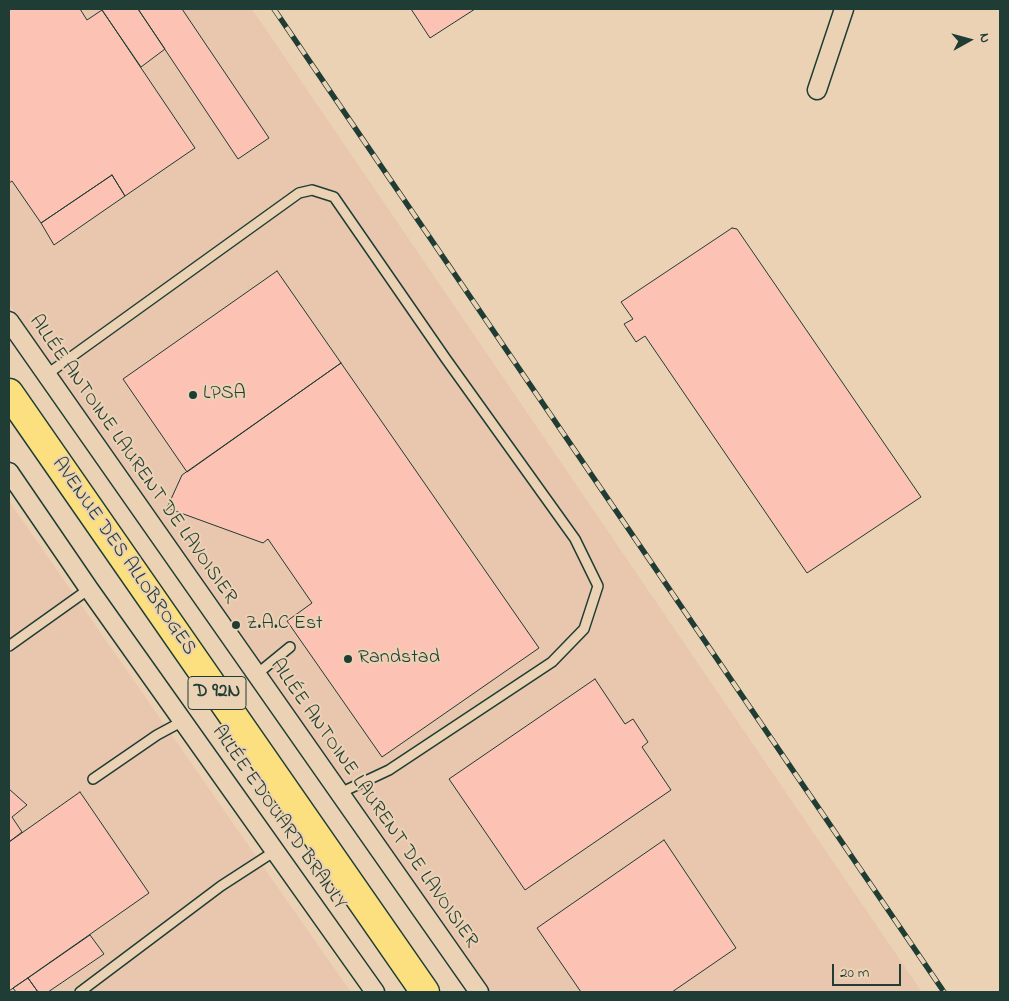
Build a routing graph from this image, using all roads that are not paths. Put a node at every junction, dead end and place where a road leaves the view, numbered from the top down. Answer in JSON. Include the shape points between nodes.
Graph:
{"nodes":[{"id":1,"x":844,"y":9,"type":"edge"},
{"id":2,"x":817,"y":90,"type":"dead end"},
{"id":3,"x":9,"y":321,"type":"edge"},
{"id":4,"x":46,"y":375,"type":"junction"},
{"id":5,"x":9,"y":394,"type":"edge"},
{"id":6,"x":9,"y":472,"type":"edge"},
{"id":7,"x":89,"y":589,"type":"junction"},
{"id":8,"x":9,"y":646,"type":"edge"},
{"id":9,"x":290,"y":647,"type":"dead end"},
{"id":10,"x":256,"y":674,"type":"junction"},
{"id":11,"x":183,"y":721,"type":"junction"},
{"id":12,"x":93,"y":779,"type":"dead end"},
{"id":13,"x":340,"y":794,"type":"junction"},
{"id":14,"x":275,"y":851,"type":"junction"},
{"id":15,"x":80,"y":992,"type":"edge"},
{"id":16,"x":376,"y":992,"type":"edge"},
{"id":17,"x":425,"y":992,"type":"edge"},
{"id":18,"x":479,"y":992,"type":"edge"}],
"edges":[{"from":1,"to":2,"type":"street"},
{"from":3,"to":4,"type":"street","name":"ALLÉE ANTOINE LAURENT DE LAVOISIER"},
{"from":4,"to":10,"type":"street","name":"ALLÉE ANTOINE LAURENT DE LAVOISIER"},
{"from":4,"to":13,"type":"lane","via":[[299,193],[312,190],[334,197],[575,539],[598,586],[584,629],[552,662],[389,770]]},
{"from":5,"to":17,"type":"main road","name":"AVENUE DES ALLOBROGES","number":"D 92N"},
{"from":6,"to":7,"type":"street","name":"ALLÉE EDOUARD BRANLY"},
{"from":7,"to":8,"type":"lane"},
{"from":7,"to":11,"type":"street","name":"ALLÉE EDOUARD BRANLY"},
{"from":9,"to":10,"type":"lane"},
{"from":10,"to":13,"type":"street","name":"ALLÉE ANTOINE LAURENT DE LAVOISIER"},
{"from":11,"to":12,"type":"lane"},
{"from":11,"to":14,"type":"street","name":"ALLÉE EDOUARD BRANLY"},
{"from":13,"to":18,"type":"street","name":"ALLÉE ANTOINE LAURENT DE LAVOISIER"},
{"from":14,"to":15,"type":"lane","via":[[221,886]]},
{"from":14,"to":16,"type":"street","name":"ALLÉE EDOUARD BRANLY"}]}
